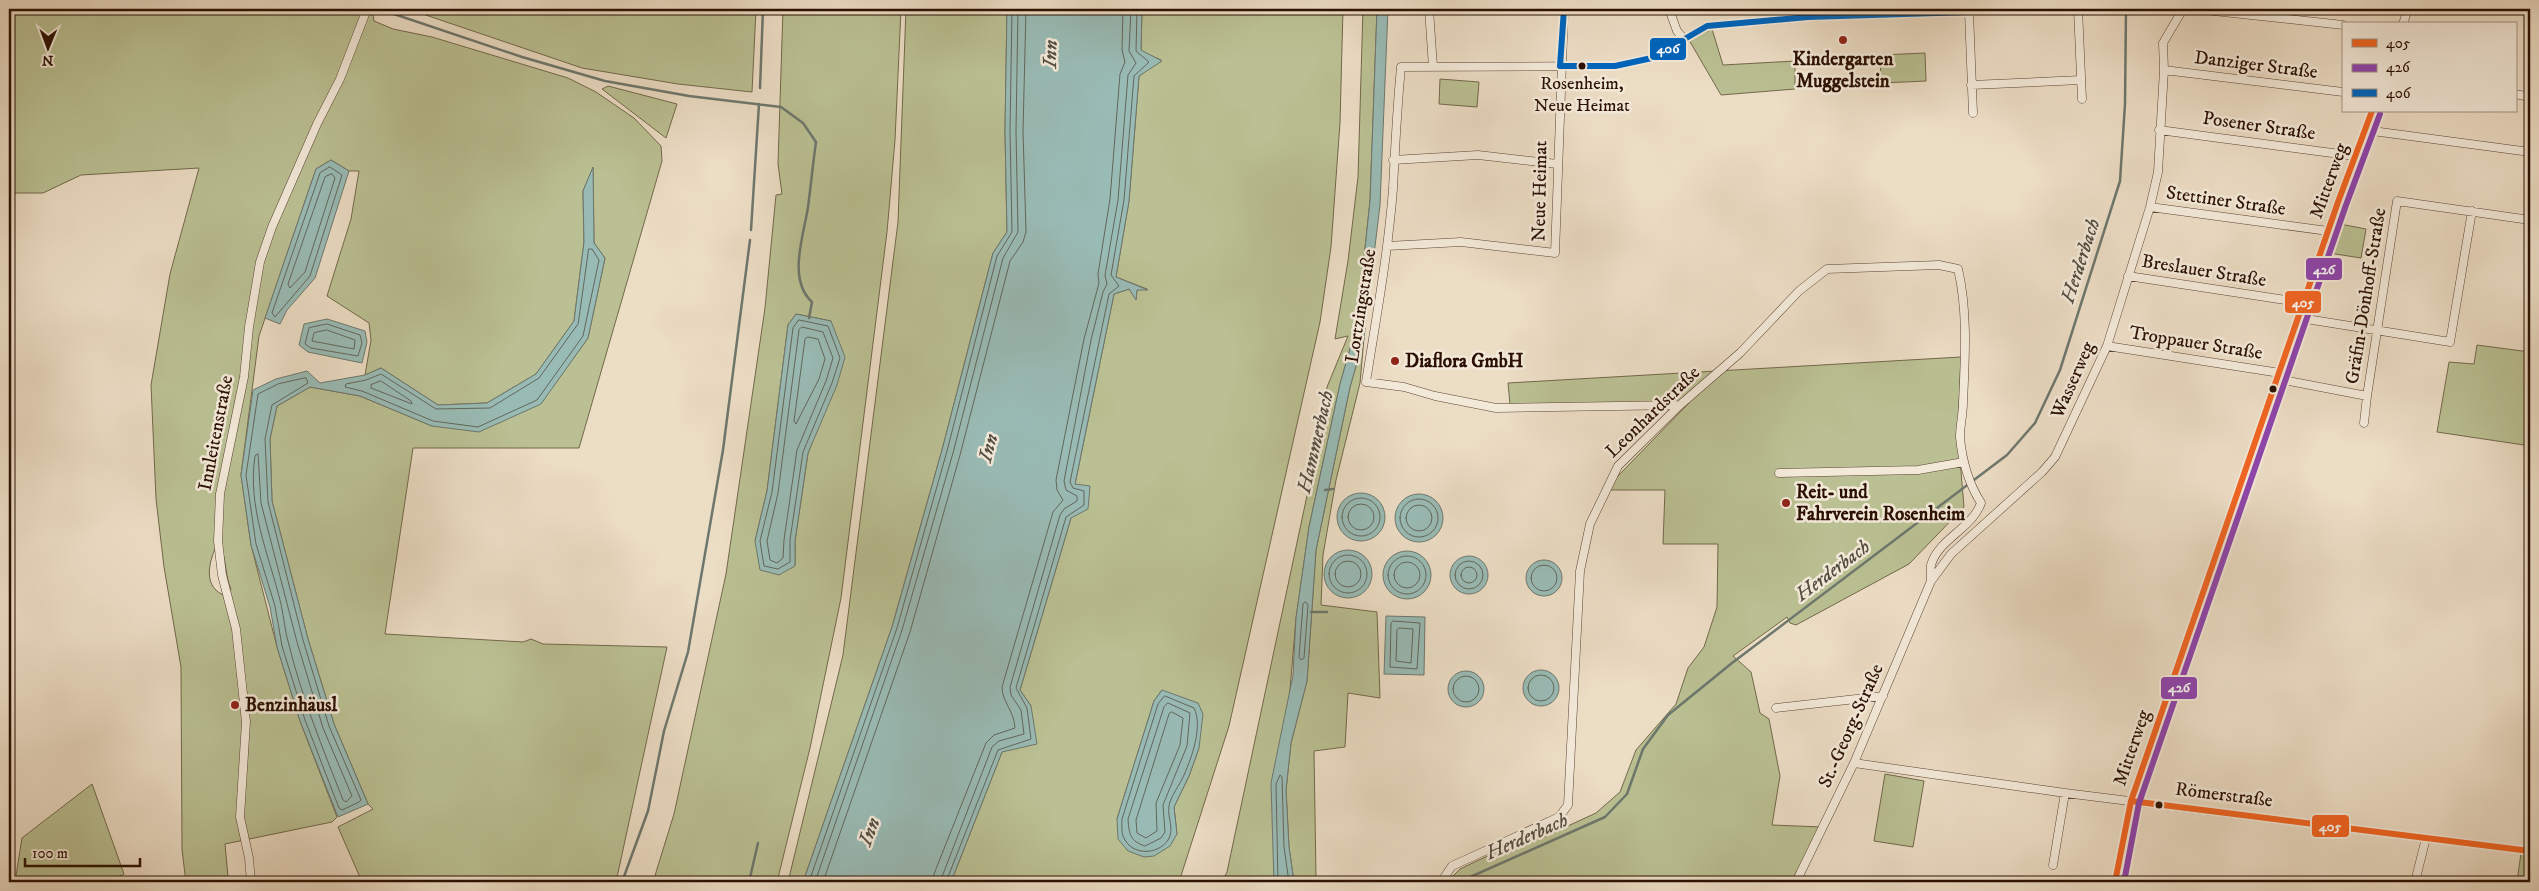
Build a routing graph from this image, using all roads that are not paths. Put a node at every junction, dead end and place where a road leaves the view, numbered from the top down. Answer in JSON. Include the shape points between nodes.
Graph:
{"nodes":[{"id":1,"x":1429,"y":9,"type":"edge"},
{"id":2,"x":1564,"y":9,"type":"edge"},
{"id":3,"x":1669,"y":9,"type":"edge"},
{"id":4,"x":1808,"y":9,"type":"edge"},
{"id":5,"x":1980,"y":9,"type":"edge"},
{"id":6,"x":2078,"y":9,"type":"edge"},
{"id":7,"x":2183,"y":9,"type":"edge"},
{"id":8,"x":2195,"y":9,"type":"edge"},
{"id":9,"x":2408,"y":9,"type":"edge"},
{"id":10,"x":367,"y":11,"type":"edge"},
{"id":11,"x":1898,"y":11,"type":"edge"},
{"id":12,"x":1969,"y":12,"type":"junction"},
{"id":13,"x":1808,"y":18,"type":"junction"},
{"id":14,"x":2404,"y":22,"type":"edge"},
{"id":15,"x":2342,"y":26,"type":"edge"},
{"id":16,"x":1684,"y":38,"type":"junction"},
{"id":17,"x":1560,"y":66,"type":"junction"},
{"id":18,"x":1433,"y":67,"type":"junction"},
{"id":19,"x":2164,"y":70,"type":"junction"},
{"id":20,"x":2081,"y":80,"type":"junction"},
{"id":21,"x":1971,"y":85,"type":"junction"},
{"id":22,"x":2342,"y":92,"type":"edge"},
{"id":23,"x":2516,"y":94,"type":"edge"},
{"id":24,"x":2530,"y":97,"type":"edge"},
{"id":25,"x":2082,"y":99,"type":"dead end"},
{"id":26,"x":2372,"y":112,"type":"edge"},
{"id":27,"x":1973,"y":113,"type":"dead end"},
{"id":28,"x":2159,"y":130,"type":"junction"},
{"id":29,"x":2365,"y":130,"type":"junction"},
{"id":30,"x":2530,"y":152,"type":"edge"},
{"id":31,"x":2355,"y":156,"type":"junction"},
{"id":32,"x":1393,"y":160,"type":"junction"},
{"id":33,"x":1557,"y":164,"type":"junction"},
{"id":34,"x":2150,"y":207,"type":"junction"},
{"id":35,"x":2472,"y":211,"type":"junction"},
{"id":36,"x":2530,"y":220,"type":"edge"},
{"id":37,"x":2328,"y":231,"type":"junction"},
{"id":38,"x":1387,"y":246,"type":"junction"},
{"id":39,"x":2128,"y":276,"type":"junction"},
{"id":40,"x":2305,"y":303,"type":"junction"},
{"id":41,"x":2300,"y":318,"type":"junction"},
{"id":42,"x":2377,"y":330,"type":"junction"},
{"id":43,"x":2107,"y":346,"type":"junction"},
{"id":44,"x":2279,"y":376,"type":"junction"},
{"id":45,"x":2367,"y":396,"type":"junction"},
{"id":46,"x":1680,"y":405,"type":"junction"},
{"id":47,"x":2364,"y":423,"type":"dead end"},
{"id":48,"x":1964,"y":462,"type":"junction"},
{"id":49,"x":1779,"y":473,"type":"dead end"},
{"id":50,"x":1931,"y":581,"type":"junction"},
{"id":51,"x":1883,"y":696,"type":"junction"},
{"id":52,"x":1776,"y":708,"type":"dead end"},
{"id":53,"x":1854,"y":763,"type":"junction"},
{"id":54,"x":2065,"y":793,"type":"junction"},
{"id":55,"x":2131,"y":800,"type":"junction"},
{"id":56,"x":2426,"y":838,"type":"junction"},
{"id":57,"x":2530,"y":851,"type":"edge"},
{"id":58,"x":2053,"y":865,"type":"dead end"},
{"id":59,"x":251,"y":882,"type":"edge"},
{"id":60,"x":1441,"y":882,"type":"edge"},
{"id":61,"x":1796,"y":882,"type":"edge"},
{"id":62,"x":2115,"y":882,"type":"edge"},
{"id":63,"x":2415,"y":882,"type":"edge"}],
"edges":[{"from":1,"to":18,"type":"street"},
{"from":2,"to":17,"type":"street","name":"Neue Heimat"},
{"from":3,"to":16,"type":"street","via":[[1677,31]]},
{"from":4,"to":13,"type":"street"},
{"from":5,"to":12,"type":"street"},
{"from":6,"to":20,"type":"street"},
{"from":7,"to":19,"type":"street","name":"Wasserweg","via":[[2163,42]]},
{"from":8,"to":15,"type":"street"},
{"from":9,"to":14,"type":"street"},
{"from":10,"to":59,"type":"street","name":"Innleitenstraße","via":[[340,79],[272,227],[260,262],[248,327],[244,377],[220,494],[218,542],[222,574],[236,629],[246,722],[240,817]]},
{"from":11,"to":12,"type":"street"},
{"from":11,"to":13,"type":"street"},
{"from":12,"to":21,"type":"street"},
{"from":13,"to":16,"type":"street","via":[[1707,26]]},
{"from":16,"to":17,"type":"street","via":[[1652,58],[1615,66]]},
{"from":17,"to":18,"type":"street"},
{"from":17,"to":33,"type":"street","name":"Neue Heimat"},
{"from":18,"to":32,"type":"street","name":"Lortzingstraße","via":[[1401,68]]},
{"from":19,"to":22,"type":"street","name":"Danziger Straße"},
{"from":19,"to":28,"type":"street","name":"Wasserweg"},
{"from":20,"to":21,"type":"street"},
{"from":20,"to":25,"type":"street"},
{"from":21,"to":27,"type":"street"},
{"from":23,"to":24,"type":"street"},
{"from":26,"to":29,"type":"street","name":"Mitterweg"},
{"from":28,"to":31,"type":"street","name":"Posener Straße"},
{"from":28,"to":34,"type":"street","name":"Wasserweg","via":[[2158,172]]},
{"from":29,"to":30,"type":"street"},
{"from":29,"to":31,"type":"street","name":"Mitterweg"},
{"from":31,"to":37,"type":"street","name":"Mitterweg"},
{"from":32,"to":33,"type":"street","via":[[1478,154]]},
{"from":32,"to":38,"type":"street","name":"Lortzingstraße"},
{"from":33,"to":38,"type":"street","name":"Neue Heimat","via":[[1555,253],[1461,242]]},
{"from":34,"to":37,"type":"street","name":"Stettiner Straße"},
{"from":34,"to":39,"type":"street","name":"Wasserweg"},
{"from":35,"to":36,"type":"street"},
{"from":35,"to":42,"type":"street","name":"Gräfin-Dönhoff-Straße","via":[[2397,201]]},
{"from":35,"to":42,"type":"street","via":[[2450,342]]},
{"from":37,"to":40,"type":"street","name":"Mitterweg"},
{"from":38,"to":46,"type":"street","name":"Lortzingstraße","via":[[1366,382],[1404,387],[1496,408]]},
{"from":39,"to":40,"type":"street","name":"Breslauer Straße"},
{"from":39,"to":43,"type":"street","name":"Wasserweg"},
{"from":40,"to":41,"type":"street","name":"Mitterweg"},
{"from":41,"to":42,"type":"street"},
{"from":41,"to":44,"type":"street","name":"Mitterweg"},
{"from":42,"to":45,"type":"street","name":"Gräfin-Dönhoff-Straße"},
{"from":43,"to":44,"type":"street","name":"Troppauer Straße"},
{"from":43,"to":50,"type":"street","name":"Wasserweg","via":[[2055,457],[2028,486],[1951,554]]},
{"from":44,"to":45,"type":"street","name":"Gräfin-Dönhoff-Straße"},
{"from":44,"to":55,"type":"street","name":"Mitterweg"},
{"from":45,"to":47,"type":"street","name":"Gräfin-Dönhoff-Straße"},
{"from":46,"to":48,"type":"street","name":"Leonhardstraße","via":[[1740,353],[1799,292],[1827,269],[1939,265],[1958,269],[1963,289],[1960,437]]},
{"from":46,"to":60,"type":"street","name":"Leonhardstraße","via":[[1618,466],[1588,532],[1580,571],[1568,805],[1559,817],[1452,866]]},
{"from":48,"to":49,"type":"street","via":[[1918,470]]},
{"from":48,"to":50,"type":"street","via":[[1972,488],[1981,503],[1976,516],[1944,545],[1931,565]]},
{"from":50,"to":51,"type":"street","name":"St.-Georg-Straße"},
{"from":51,"to":52,"type":"street"},
{"from":51,"to":53,"type":"street","name":"St.-Georg-Straße"},
{"from":53,"to":54,"type":"street","name":"Römerstraße"},
{"from":53,"to":61,"type":"street","name":"St.-Georg-Straße"},
{"from":54,"to":55,"type":"street","name":"Römerstraße"},
{"from":54,"to":58,"type":"street"},
{"from":55,"to":56,"type":"street","name":"Römerstraße"},
{"from":55,"to":62,"type":"street","name":"Mitterweg"},
{"from":56,"to":57,"type":"street","name":"Römerstraße"},
{"from":56,"to":63,"type":"street"}]}
